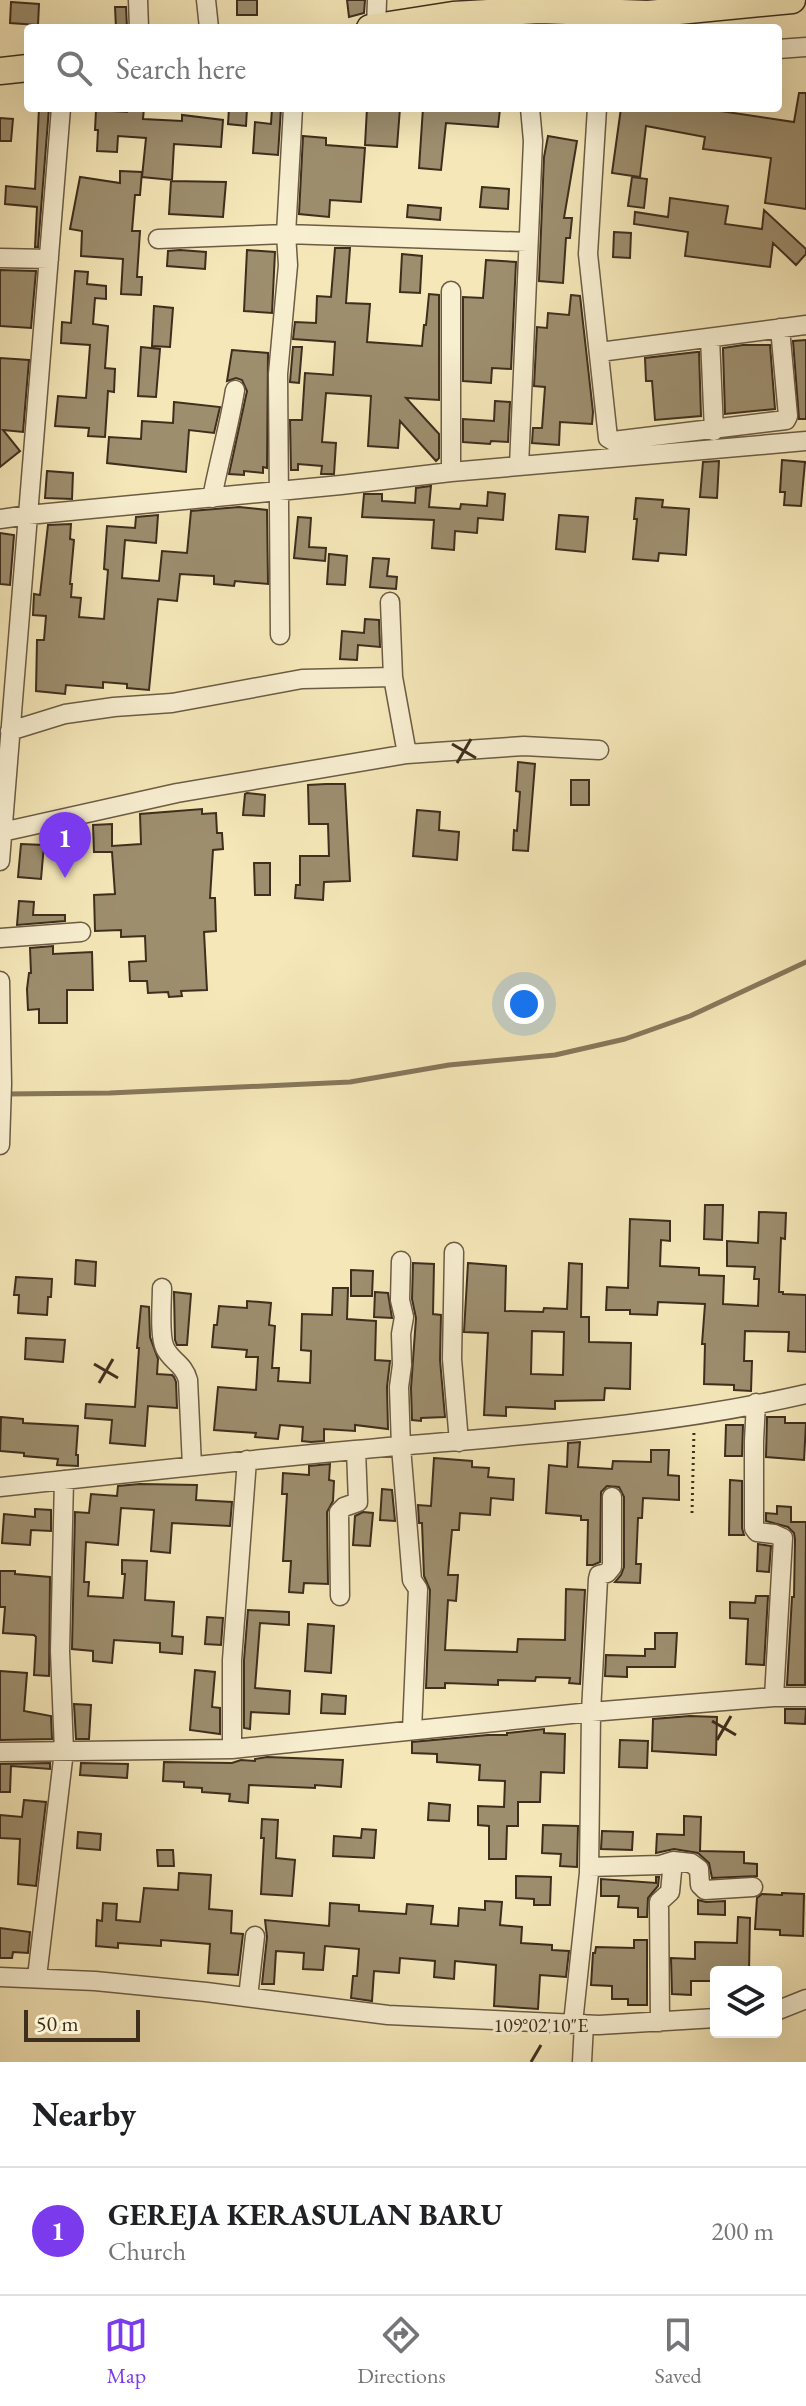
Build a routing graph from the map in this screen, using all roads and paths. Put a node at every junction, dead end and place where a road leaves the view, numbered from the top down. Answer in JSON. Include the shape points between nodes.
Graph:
{"nodes":[{"id":1,"x":138,"y":0,"type":"edge"},
{"id":2,"x":206,"y":0,"type":"edge"},
{"id":3,"x":377,"y":0,"type":"edge"},
{"id":4,"x":792,"y":0,"type":"edge"},
{"id":5,"x":540,"y":5,"type":"edge"},
{"id":6,"x":665,"y":16,"type":"edge"},
{"id":7,"x":512,"y":20,"type":"edge"},
{"id":8,"x":139,"y":24,"type":"edge"},
{"id":9,"x":209,"y":24,"type":"edge"},
{"id":10,"x":376,"y":24,"type":"edge"},
{"id":11,"x":395,"y":24,"type":"edge"},
{"id":12,"x":806,"y":47,"type":"edge"},
{"id":13,"x":782,"y":49,"type":"edge"},
{"id":14,"x":24,"y":68,"type":"edge"},
{"id":15,"x":0,"y":71,"type":"edge"},
{"id":16,"x":61,"y":112,"type":"edge"},
{"id":17,"x":293,"y":112,"type":"edge"},
{"id":18,"x":530,"y":112,"type":"edge"},
{"id":19,"x":597,"y":112,"type":"edge"},
{"id":20,"x":286,"y":234,"type":"junction"},
{"id":21,"x":158,"y":239,"type":"dead end"},
{"id":22,"x":527,"y":242,"type":"junction"},
{"id":23,"x":0,"y":258,"type":"edge"},
{"id":24,"x":49,"y":259,"type":"junction"},
{"id":25,"x":451,"y":291,"type":"dead end"},
{"id":26,"x":806,"y":325,"type":"edge"},
{"id":27,"x":780,"y":328,"type":"junction"},
{"id":28,"x":710,"y":338,"type":"junction"},
{"id":29,"x":600,"y":352,"type":"junction"},
{"id":30,"x":235,"y":390,"type":"dead end"},
{"id":31,"x":714,"y":431,"type":"junction"},
{"id":32,"x":806,"y":441,"type":"edge"},
{"id":33,"x":519,"y":466,"type":"junction"},
{"id":34,"x":451,"y":472,"type":"junction"},
{"id":35,"x":278,"y":491,"type":"junction"},
{"id":36,"x":212,"y":498,"type":"junction"},
{"id":37,"x":28,"y":515,"type":"junction"},
{"id":38,"x":0,"y":519,"type":"edge"},
{"id":39,"x":390,"y":602,"type":"dead end"},
{"id":40,"x":280,"y":635,"type":"dead end"},
{"id":41,"x":393,"y":677,"type":"junction"},
{"id":42,"x":10,"y":731,"type":"junction"},
{"id":43,"x":599,"y":750,"type":"dead end"},
{"id":44,"x":407,"y":754,"type":"junction"},
{"id":45,"x":1,"y":831,"type":"edge"},
{"id":46,"x":0,"y":861,"type":"edge"},
{"id":47,"x":81,"y":932,"type":"dead end"},
{"id":48,"x":0,"y":938,"type":"edge"},
{"id":49,"x":0,"y":981,"type":"edge"},
{"id":50,"x":0,"y":1145,"type":"edge"},
{"id":51,"x":454,"y":1252,"type":"dead end"},
{"id":52,"x":401,"y":1261,"type":"dead end"},
{"id":53,"x":162,"y":1288,"type":"dead end"},
{"id":54,"x":806,"y":1394,"type":"edge"},
{"id":55,"x":756,"y":1403,"type":"junction"},
{"id":56,"x":694,"y":1414,"type":"junction"},
{"id":57,"x":459,"y":1442,"type":"junction"},
{"id":58,"x":401,"y":1447,"type":"junction"},
{"id":59,"x":356,"y":1450,"type":"junction"},
{"id":60,"x":247,"y":1460,"type":"junction"},
{"id":61,"x":192,"y":1466,"type":"junction"},
{"id":62,"x":64,"y":1480,"type":"junction"},
{"id":63,"x":0,"y":1487,"type":"edge"},
{"id":64,"x":612,"y":1497,"type":"dead end"},
{"id":65,"x":692,"y":1513,"type":"dead end"},
{"id":66,"x":340,"y":1596,"type":"dead end"},
{"id":67,"x":774,"y":1697,"type":"junction"},
{"id":68,"x":806,"y":1697,"type":"edge"},
{"id":69,"x":591,"y":1712,"type":"junction"},
{"id":70,"x":412,"y":1730,"type":"junction"},
{"id":71,"x":232,"y":1749,"type":"junction"},
{"id":72,"x":64,"y":1751,"type":"junction"},
{"id":73,"x":0,"y":1752,"type":"edge"},
{"id":74,"x":673,"y":1861,"type":"junction"},
{"id":75,"x":589,"y":1867,"type":"junction"},
{"id":76,"x":753,"y":1887,"type":"dead end"},
{"id":77,"x":255,"y":1936,"type":"dead end"},
{"id":78,"x":0,"y":1977,"type":"edge"},
{"id":79,"x":37,"y":1977,"type":"junction"},
{"id":80,"x":248,"y":1997,"type":"junction"},
{"id":81,"x":806,"y":1999,"type":"edge"},
{"id":82,"x":782,"y":2009,"type":"edge"},
{"id":83,"x":710,"y":2018,"type":"edge"},
{"id":84,"x":660,"y":2022,"type":"junction"},
{"id":85,"x":579,"y":2024,"type":"junction"},
{"id":86,"x":582,"y":2062,"type":"edge"}],
"edges":[{"from":1,"to":8,"type":"street"},
{"from":2,"to":9,"type":"street"},
{"from":3,"to":10,"type":"street"},
{"from":4,"to":6,"type":"highway"},
{"from":5,"to":6,"type":"highway"},
{"from":5,"to":7,"type":"highway"},
{"from":7,"to":11,"type":"highway","via":[[453,15]]},
{"from":12,"to":13,"type":"street"},
{"from":14,"to":15,"type":"highway"},
{"from":16,"to":24,"type":"street"},
{"from":17,"to":20,"type":"street"},
{"from":18,"to":22,"type":"street"},
{"from":19,"to":29,"type":"street","via":[[588,254]]},
{"from":20,"to":21,"type":"street"},
{"from":20,"to":22,"type":"street"},
{"from":20,"to":35,"type":"street"},
{"from":22,"to":33,"type":"street"},
{"from":23,"to":24,"type":"street"},
{"from":24,"to":37,"type":"street"},
{"from":25,"to":34,"type":"street"},
{"from":26,"to":27,"type":"street"},
{"from":27,"to":28,"type":"street"},
{"from":27,"to":31,"type":"street","via":[[786,420]]},
{"from":28,"to":29,"type":"street"},
{"from":28,"to":31,"type":"street"},
{"from":29,"to":31,"type":"street","via":[[608,438]]},
{"from":30,"to":36,"type":"street"},
{"from":32,"to":33,"type":"street"},
{"from":33,"to":34,"type":"street"},
{"from":34,"to":35,"type":"street"},
{"from":35,"to":36,"type":"street"},
{"from":35,"to":40,"type":"street"},
{"from":36,"to":37,"type":"street"},
{"from":37,"to":38,"type":"street"},
{"from":37,"to":42,"type":"street"},
{"from":39,"to":41,"type":"street"},
{"from":41,"to":42,"type":"street","via":[[302,679],[172,703],[65,714]]},
{"from":41,"to":44,"type":"street"},
{"from":42,"to":45,"type":"street"},
{"from":43,"to":44,"type":"street","via":[[524,746]]},
{"from":44,"to":45,"type":"street","via":[[177,793]]},
{"from":45,"to":46,"type":"street"},
{"from":47,"to":48,"type":"street"},
{"from":49,"to":50,"type":"street"},
{"from":51,"to":57,"type":"street","via":[[452,1359]]},
{"from":52,"to":58,"type":"street"},
{"from":53,"to":61,"type":"street","via":[[163,1344],[188,1380]]},
{"from":54,"to":55,"type":"street"},
{"from":55,"to":56,"type":"street"},
{"from":55,"to":67,"type":"street","via":[[754,1528],[783,1538]]},
{"from":56,"to":57,"type":"street"},
{"from":56,"to":65,"type":"path"},
{"from":57,"to":58,"type":"street"},
{"from":58,"to":59,"type":"street"},
{"from":58,"to":70,"type":"street","via":[[412,1580],[418,1589]]},
{"from":59,"to":60,"type":"street"},
{"from":59,"to":66,"type":"street","via":[[358,1502],[339,1512]]},
{"from":60,"to":61,"type":"street"},
{"from":60,"to":71,"type":"street","via":[[232,1660]]},
{"from":61,"to":62,"type":"street"},
{"from":62,"to":63,"type":"street"},
{"from":62,"to":72,"type":"street"},
{"from":64,"to":69,"type":"street","via":[[612,1567],[598,1579]]},
{"from":67,"to":68,"type":"street"},
{"from":67,"to":69,"type":"street"},
{"from":69,"to":70,"type":"street"},
{"from":69,"to":75,"type":"street"},
{"from":70,"to":71,"type":"street"},
{"from":71,"to":72,"type":"street"},
{"from":72,"to":73,"type":"street"},
{"from":72,"to":79,"type":"street"},
{"from":74,"to":75,"type":"street"},
{"from":74,"to":76,"type":"street","via":[[696,1866],[705,1890]]},
{"from":74,"to":84,"type":"street","via":[[670,1892],[659,1902]]},
{"from":75,"to":85,"type":"street"},
{"from":77,"to":80,"type":"street"},
{"from":78,"to":79,"type":"street"},
{"from":79,"to":80,"type":"street"},
{"from":80,"to":85,"type":"street","via":[[388,2015]]},
{"from":81,"to":82,"type":"street"},
{"from":83,"to":84,"type":"street"},
{"from":84,"to":85,"type":"street"},
{"from":85,"to":86,"type":"street"}]}
